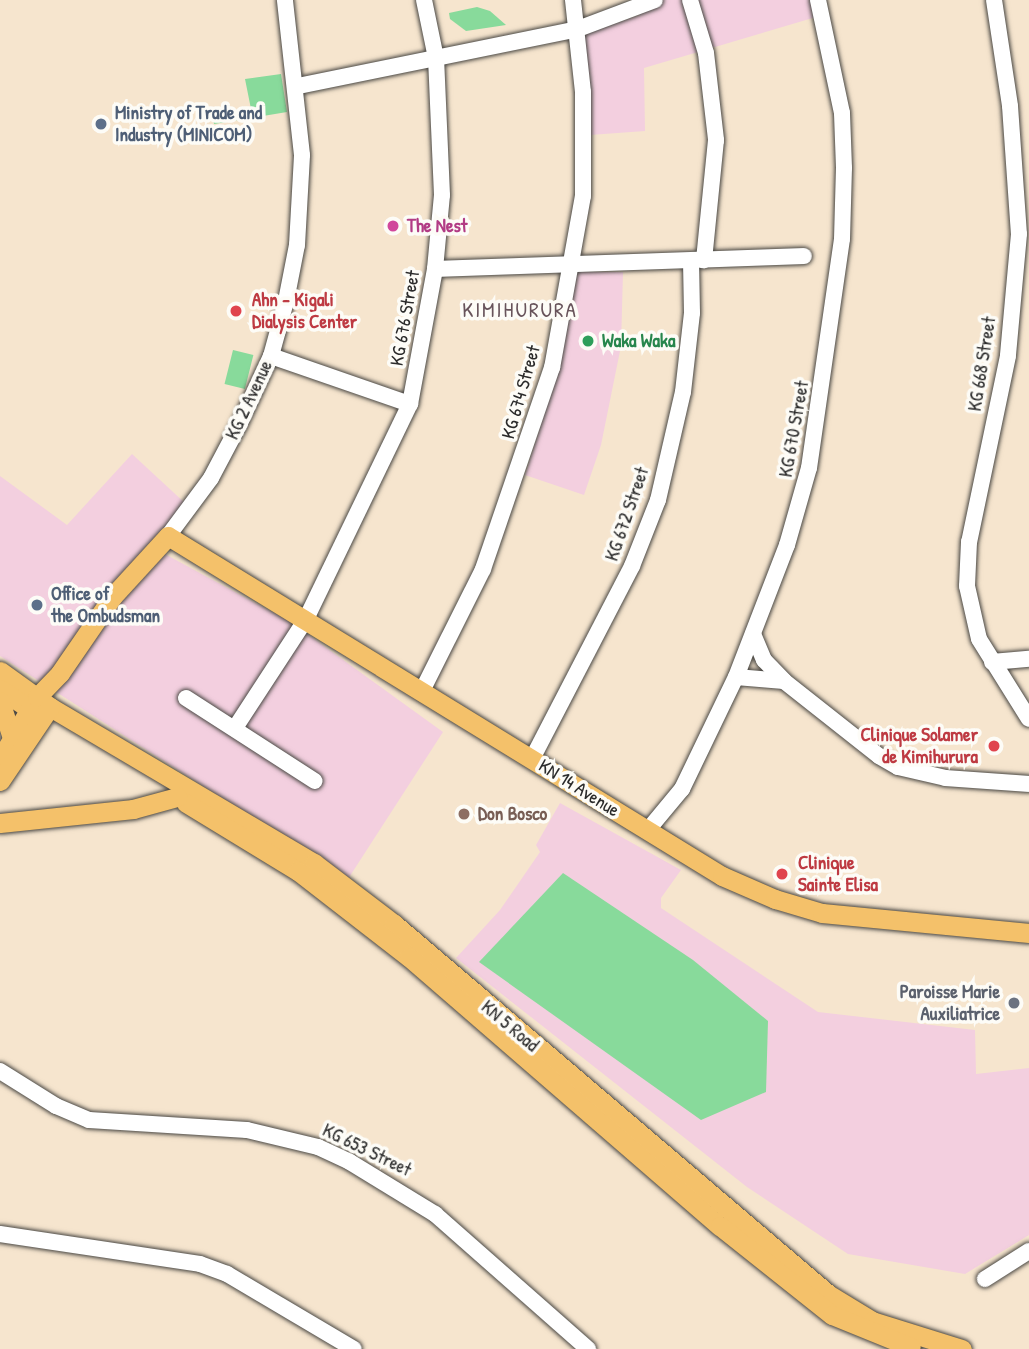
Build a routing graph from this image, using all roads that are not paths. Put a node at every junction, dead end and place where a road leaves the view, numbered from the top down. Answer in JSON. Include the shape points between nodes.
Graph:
{"nodes":[{"id":1,"x":285,"y":0,"type":"edge"},
{"id":2,"x":424,"y":0,"type":"edge"},
{"id":3,"x":573,"y":0,"type":"edge"},
{"id":4,"x":655,"y":0,"type":"edge"},
{"id":5,"x":690,"y":0,"type":"edge"},
{"id":6,"x":818,"y":0,"type":"edge"},
{"id":7,"x":994,"y":0,"type":"edge"},
{"id":8,"x":578,"y":29,"type":"junction"},
{"id":9,"x":436,"y":58,"type":"junction"},
{"id":10,"x":298,"y":86,"type":"junction"},
{"id":11,"x":804,"y":256,"type":"dead end"},
{"id":12,"x":697,"y":261,"type":"junction"},
{"id":13,"x":573,"y":266,"type":"junction"},
{"id":14,"x":435,"y":269,"type":"junction"},
{"id":15,"x":271,"y":356,"type":"junction"},
{"id":16,"x":410,"y":404,"type":"junction"},
{"id":17,"x":167,"y":536,"type":"junction"},
{"id":18,"x":306,"y":620,"type":"junction"},
{"id":19,"x":753,"y":634,"type":"junction"},
{"id":20,"x":1029,"y":659,"type":"edge"},
{"id":21,"x":992,"y":662,"type":"junction"},
{"id":22,"x":0,"y":671,"type":"edge"},
{"id":23,"x":736,"y":677,"type":"junction"},
{"id":24,"x":784,"y":681,"type":"junction"},
{"id":25,"x":0,"y":689,"type":"edge"},
{"id":26,"x":422,"y":691,"type":"junction"},
{"id":27,"x":186,"y":698,"type":"dead end"},
{"id":28,"x":0,"y":701,"type":"edge"},
{"id":29,"x":40,"y":708,"type":"junction"},
{"id":30,"x":1029,"y":719,"type":"edge"},
{"id":31,"x":235,"y":728,"type":"junction"},
{"id":32,"x":12,"y":737,"type":"junction"},
{"id":33,"x":532,"y":759,"type":"junction"},
{"id":34,"x":0,"y":760,"type":"edge"},
{"id":35,"x":0,"y":781,"type":"edge"},
{"id":36,"x":315,"y":781,"type":"dead end"},
{"id":37,"x":1029,"y":783,"type":"edge"},
{"id":38,"x":177,"y":797,"type":"junction"},
{"id":39,"x":0,"y":823,"type":"edge"},
{"id":40,"x":648,"y":831,"type":"junction"},
{"id":41,"x":1029,"y":933,"type":"edge"},
{"id":42,"x":0,"y":1071,"type":"edge"},
{"id":43,"x":0,"y":1234,"type":"edge"},
{"id":44,"x":1029,"y":1251,"type":"edge"},
{"id":45,"x":985,"y":1279,"type":"dead end"},
{"id":46,"x":354,"y":1349,"type":"edge"},
{"id":47,"x":588,"y":1349,"type":"edge"},
{"id":48,"x":917,"y":1349,"type":"edge"},
{"id":49,"x":962,"y":1349,"type":"edge"}],
"edges":[{"from":1,"to":10,"type":"street","name":"KG 2 Avenue"},
{"from":2,"to":9,"type":"street","name":"KG 676 Street"},
{"from":3,"to":8,"type":"street","name":"KG 674 Street"},
{"from":4,"to":8,"type":"street"},
{"from":5,"to":12,"type":"street","name":"KG 672 Street","via":[[706,53],[716,140]]},
{"from":6,"to":19,"type":"street","name":"KG 670 Street","via":[[842,113],[842,240],[809,468],[799,510]]},
{"from":7,"to":21,"type":"street","name":"KG 668 Street","via":[[1010,106],[1020,234],[1008,356],[967,565],[974,626]]},
{"from":8,"to":9,"type":"street"},
{"from":8,"to":13,"type":"street","name":"KG 674 Street","via":[[585,151]]},
{"from":9,"to":10,"type":"street"},
{"from":9,"to":14,"type":"street","name":"KG 676 Street","via":[[442,171]]},
{"from":10,"to":15,"type":"street","name":"KG 2 Avenue","via":[[303,155],[297,245]]},
{"from":11,"to":12,"type":"street"},
{"from":12,"to":13,"type":"street"},
{"from":12,"to":33,"type":"street","name":"KG 672 Street","via":[[683,392],[658,500],[632,566]]},
{"from":13,"to":14,"type":"street"},
{"from":13,"to":26,"type":"street","name":"KG 674 Street","via":[[536,425],[483,569]]},
{"from":14,"to":16,"type":"street","name":"KG 676 Street"},
{"from":15,"to":16,"type":"street"},
{"from":15,"to":17,"type":"street","name":"KG 2 Avenue","via":[[211,478]]},
{"from":16,"to":18,"type":"street","name":"KG 676 Street"},
{"from":17,"to":18,"type":"main road","name":"KN 14 Avenue"},
{"from":17,"to":29,"type":"main road","name":"KG 2 Avenue","via":[[113,596]]},
{"from":18,"to":26,"type":"main road","name":"KN 14 Avenue"},
{"from":18,"to":31,"type":"street","name":"KG 676 Street"},
{"from":19,"to":23,"type":"street","name":"KG 670 Street"},
{"from":19,"to":24,"type":"street","via":[[764,660]]},
{"from":20,"to":21,"type":"street"},
{"from":21,"to":30,"type":"street","name":"KG 668 Street"},
{"from":22,"to":29,"type":"main road"},
{"from":23,"to":24,"type":"street"},
{"from":23,"to":40,"type":"street","name":"KG 670 Street","via":[[682,789]]},
{"from":24,"to":37,"type":"street","via":[[858,744],[898,767],[946,779]]},
{"from":25,"to":29,"type":"main road"},
{"from":26,"to":33,"type":"main road","name":"KN 14 Avenue"},
{"from":27,"to":31,"type":"street"},
{"from":28,"to":32,"type":"main road"},
{"from":29,"to":32,"type":"main road"},
{"from":29,"to":35,"type":"main road"},
{"from":29,"to":38,"type":"main road","name":"KN 5 Road"},
{"from":29,"to":49,"type":"main road","name":"KN 5 Road","via":[[323,869],[394,924],[828,1294],[872,1321]]},
{"from":31,"to":36,"type":"street"},
{"from":32,"to":34,"type":"main road"},
{"from":33,"to":40,"type":"main road","name":"KN 14 Avenue"},
{"from":38,"to":39,"type":"main road","via":[[133,809]]},
{"from":38,"to":48,"type":"main road","name":"KN 5 Road","via":[[298,871],[410,957],[832,1315],[878,1338]]},
{"from":40,"to":41,"type":"main road","name":"KN 14 Avenue","via":[[722,876],[792,905],[856,919]]},
{"from":42,"to":47,"type":"street","name":"KG 653 Street","via":[[56,1106],[89,1120],[247,1130],[318,1147],[350,1162],[435,1214]]},
{"from":43,"to":46,"type":"street","via":[[200,1264],[227,1274]]},
{"from":44,"to":45,"type":"street"}]}
